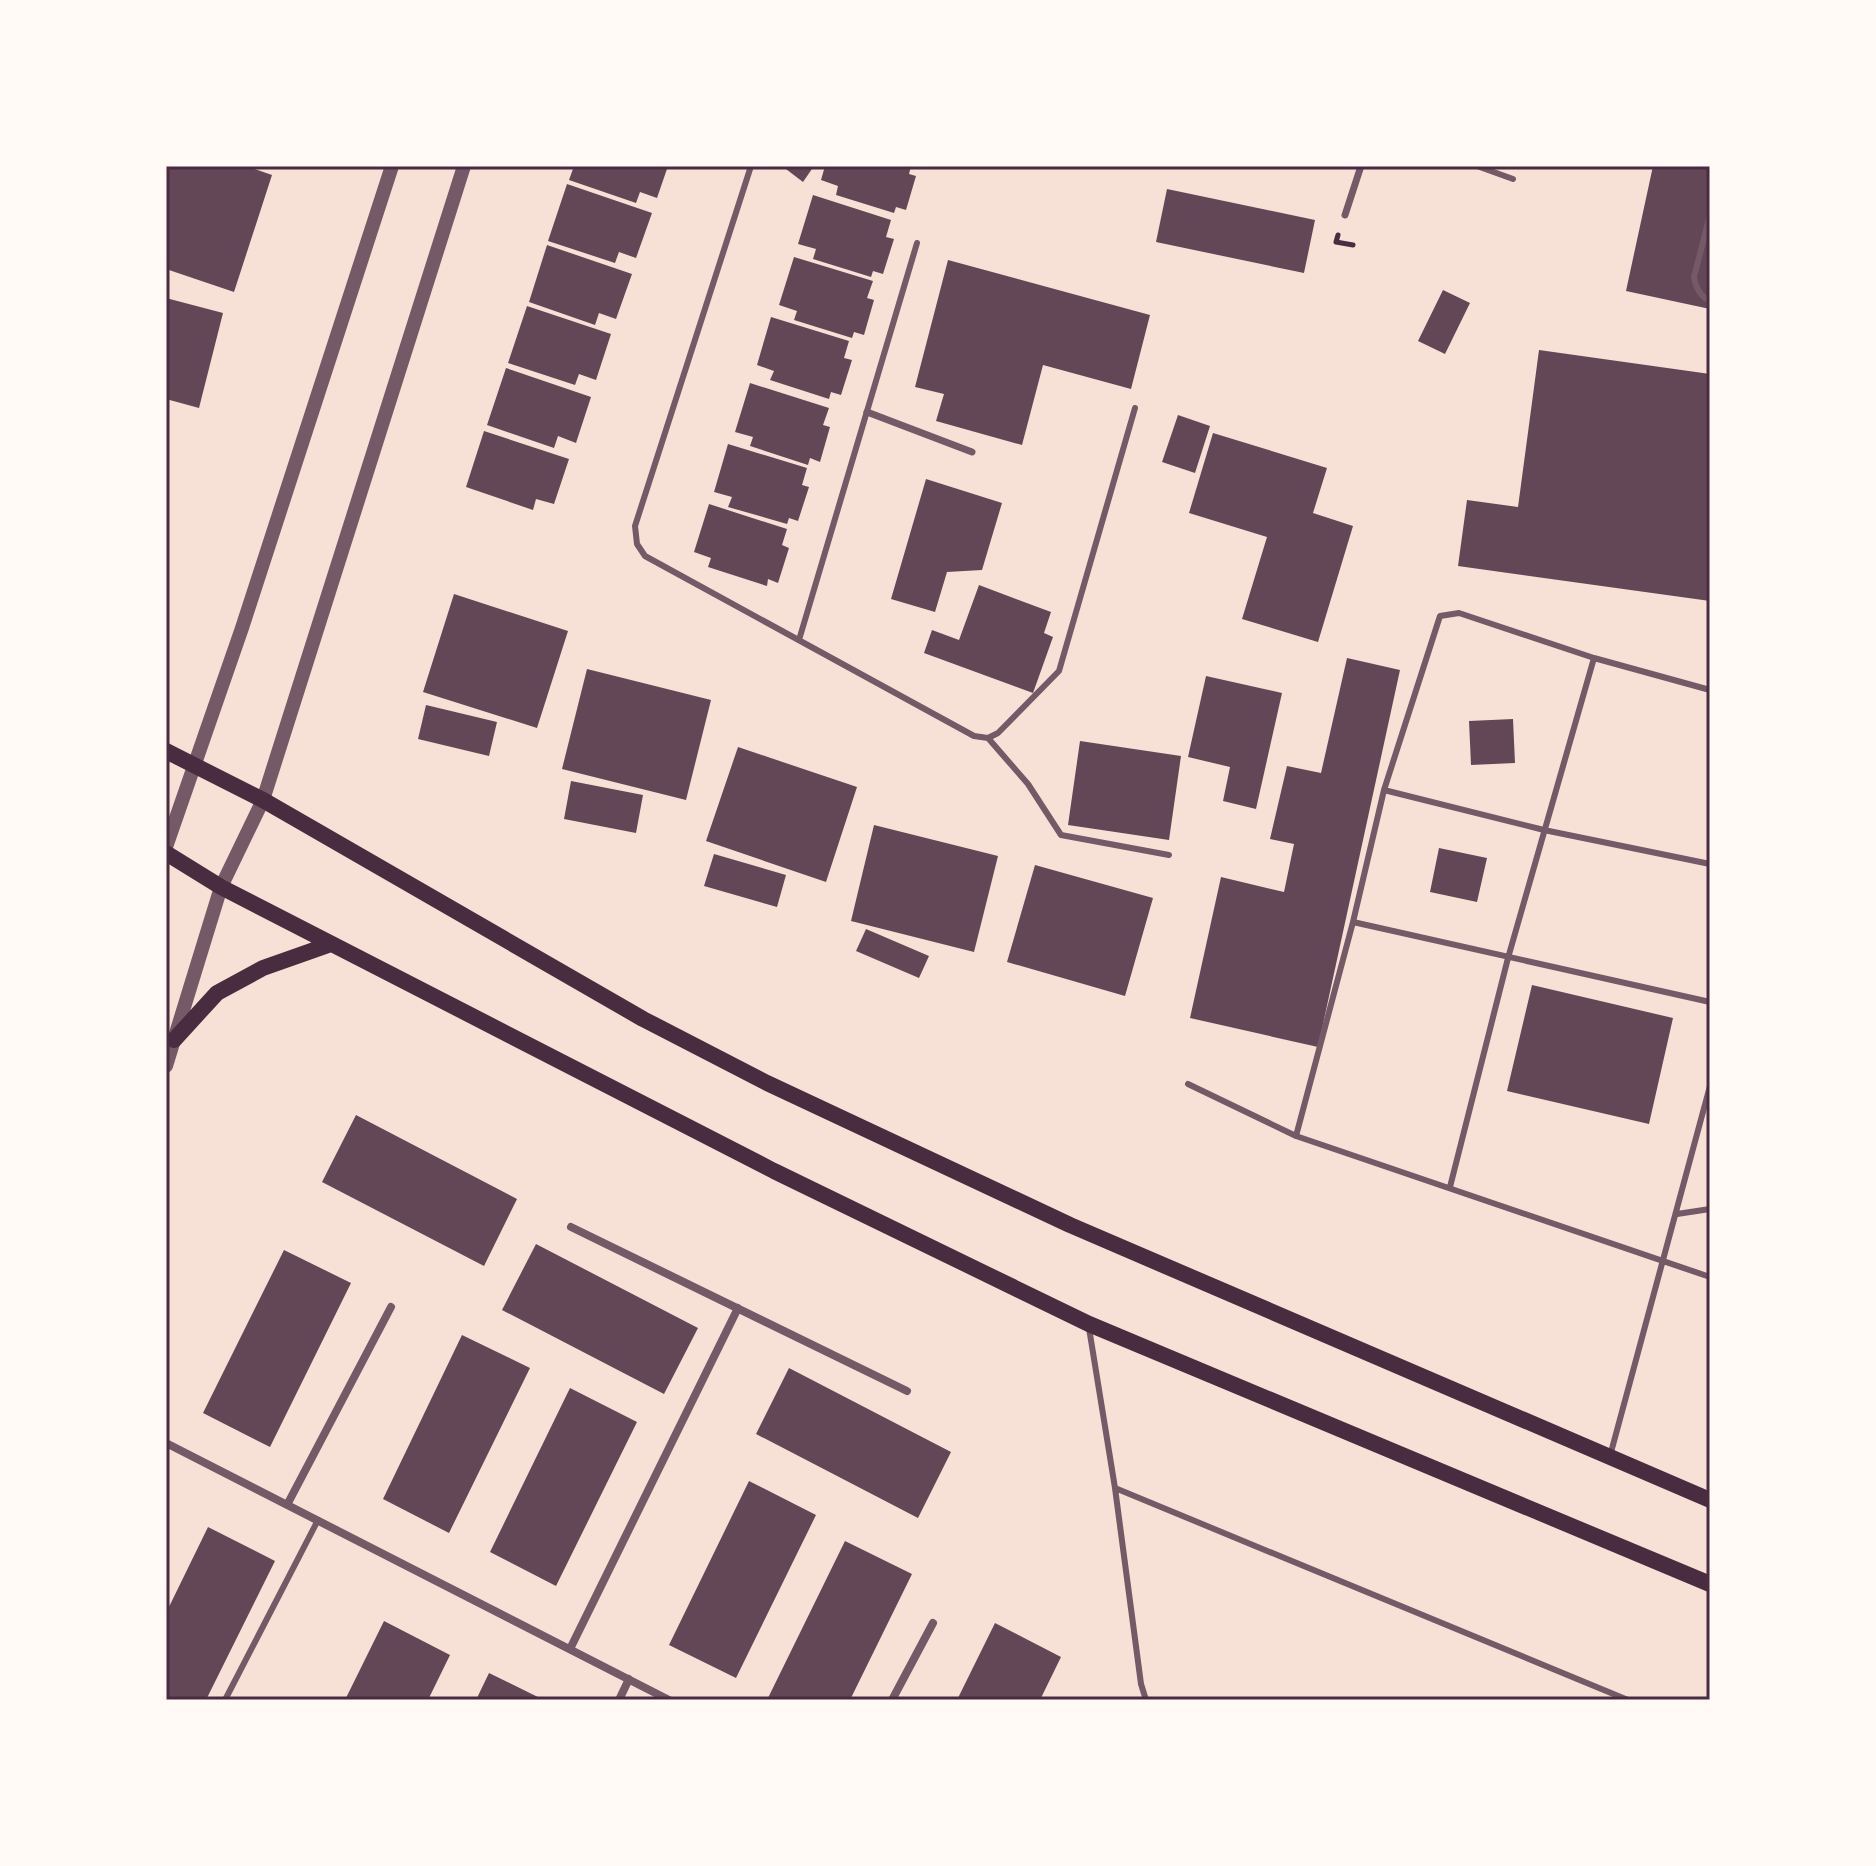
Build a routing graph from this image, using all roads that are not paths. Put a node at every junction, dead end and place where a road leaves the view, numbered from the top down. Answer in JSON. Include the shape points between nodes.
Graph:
{"nodes":[{"id":1,"x":392,"y":166,"type":"edge"},
{"id":2,"x":464,"y":166,"type":"edge"},
{"id":3,"x":751,"y":166,"type":"edge"},
{"id":4,"x":1361,"y":166,"type":"edge"},
{"id":5,"x":1477,"y":166,"type":"edge"},
{"id":6,"x":1513,"y":179,"type":"dead end"},
{"id":7,"x":1345,"y":215,"type":"dead end"},
{"id":8,"x":1710,"y":215,"type":"edge"},
{"id":9,"x":917,"y":243,"type":"dead end"},
{"id":10,"x":1710,"y":300,"type":"edge"},
{"id":11,"x":1135,"y":408,"type":"dead end"},
{"id":12,"x":867,"y":412,"type":"junction"},
{"id":13,"x":972,"y":452,"type":"dead end"},
{"id":14,"x":799,"y":640,"type":"junction"},
{"id":15,"x":1594,"y":658,"type":"junction"},
{"id":16,"x":1710,"y":690,"type":"edge"},
{"id":17,"x":988,"y":738,"type":"junction"},
{"id":18,"x":166,"y":751,"type":"edge"},
{"id":19,"x":195,"y":766,"type":"junction"},
{"id":20,"x":1384,"y":790,"type":"junction"},
{"id":21,"x":263,"y":800,"type":"junction"},
{"id":22,"x":1544,"y":830,"type":"junction"},
{"id":23,"x":166,"y":847,"type":"edge"},
{"id":24,"x":166,"y":853,"type":"edge"},
{"id":25,"x":1169,"y":855,"type":"dead end"},
{"id":26,"x":1710,"y":864,"type":"edge"},
{"id":27,"x":221,"y":887,"type":"junction"},
{"id":28,"x":1353,"y":922,"type":"junction"},
{"id":29,"x":331,"y":944,"type":"junction"},
{"id":30,"x":1508,"y":958,"type":"junction"},
{"id":31,"x":1710,"y":1002,"type":"edge"},
{"id":32,"x":174,"y":1040,"type":"junction"},
{"id":33,"x":166,"y":1066,"type":"edge"},
{"id":34,"x":1188,"y":1084,"type":"dead end"},
{"id":35,"x":1710,"y":1086,"type":"edge"},
{"id":36,"x":1296,"y":1136,"type":"junction"},
{"id":37,"x":1450,"y":1187,"type":"junction"},
{"id":38,"x":1710,"y":1209,"type":"edge"},
{"id":39,"x":1677,"y":1214,"type":"junction"},
{"id":40,"x":571,"y":1227,"type":"dead end"},
{"id":41,"x":1663,"y":1262,"type":"junction"},
{"id":42,"x":1710,"y":1277,"type":"edge"},
{"id":43,"x":391,"y":1307,"type":"dead end"},
{"id":44,"x":738,"y":1308,"type":"junction"},
{"id":45,"x":1089,"y":1324,"type":"junction"},
{"id":46,"x":907,"y":1391,"type":"dead end"},
{"id":47,"x":166,"y":1443,"type":"edge"},
{"id":48,"x":1610,"y":1456,"type":"junction"},
{"id":49,"x":1115,"y":1488,"type":"junction"},
{"id":50,"x":1710,"y":1500,"type":"edge"},
{"id":51,"x":287,"y":1505,"type":"junction"},
{"id":52,"x":318,"y":1520,"type":"junction"},
{"id":53,"x":1710,"y":1584,"type":"edge"},
{"id":54,"x":933,"y":1623,"type":"dead end"},
{"id":55,"x":570,"y":1649,"type":"junction"},
{"id":56,"x":629,"y":1679,"type":"junction"},
{"id":57,"x":225,"y":1700,"type":"edge"},
{"id":58,"x":619,"y":1700,"type":"edge"},
{"id":59,"x":669,"y":1700,"type":"edge"},
{"id":60,"x":892,"y":1700,"type":"edge"},
{"id":61,"x":1146,"y":1700,"type":"edge"},
{"id":62,"x":1628,"y":1700,"type":"edge"}],
"edges":[{"from":1,"to":19,"type":"street"},
{"from":2,"to":21,"type":"street"},
{"from":3,"to":14,"type":"lane","via":[[635,526],[645,556]]},
{"from":4,"to":7,"type":"street"},
{"from":5,"to":6,"type":"lane"},
{"from":8,"to":10,"type":"lane","via":[[1694,277],[1695,286]]},
{"from":9,"to":12,"type":"lane"},
{"from":11,"to":17,"type":"lane","via":[[1059,671]]},
{"from":12,"to":13,"type":"street"},
{"from":12,"to":14,"type":"lane"},
{"from":14,"to":17,"type":"lane","via":[[974,736]]},
{"from":15,"to":16,"type":"lane"},
{"from":15,"to":20,"type":"lane","via":[[1459,613],[1440,616]]},
{"from":15,"to":22,"type":"lane"},
{"from":17,"to":25,"type":"lane","via":[[1028,784],[1061,835]]},
{"from":18,"to":19,"type":"main road"},
{"from":19,"to":21,"type":"main road"},
{"from":19,"to":23,"type":"street"},
{"from":20,"to":22,"type":"lane"},
{"from":20,"to":28,"type":"lane"},
{"from":21,"to":27,"type":"street"},
{"from":21,"to":48,"type":"main road","via":[[643,1019],[767,1083],[1070,1225]]},
{"from":22,"to":26,"type":"lane"},
{"from":22,"to":30,"type":"lane"},
{"from":24,"to":27,"type":"main road"},
{"from":27,"to":29,"type":"main road"},
{"from":27,"to":32,"type":"street"},
{"from":28,"to":30,"type":"lane"},
{"from":28,"to":36,"type":"lane"},
{"from":29,"to":32,"type":"main road","via":[[263,968],[217,993]]},
{"from":29,"to":45,"type":"main road","via":[[774,1171]]},
{"from":30,"to":31,"type":"lane"},
{"from":30,"to":37,"type":"lane"},
{"from":32,"to":33,"type":"street"},
{"from":34,"to":36,"type":"lane"},
{"from":35,"to":39,"type":"lane"},
{"from":36,"to":37,"type":"lane"},
{"from":37,"to":41,"type":"lane"},
{"from":38,"to":39,"type":"lane"},
{"from":39,"to":41,"type":"lane"},
{"from":40,"to":44,"type":"street"},
{"from":41,"to":42,"type":"lane"},
{"from":41,"to":48,"type":"lane"},
{"from":43,"to":51,"type":"street"},
{"from":44,"to":46,"type":"street"},
{"from":44,"to":55,"type":"street"},
{"from":45,"to":49,"type":"lane"},
{"from":45,"to":53,"type":"main road"},
{"from":47,"to":51,"type":"street"},
{"from":48,"to":50,"type":"main road"},
{"from":49,"to":61,"type":"lane"},
{"from":49,"to":62,"type":"lane"},
{"from":51,"to":52,"type":"street"},
{"from":52,"to":55,"type":"street"},
{"from":52,"to":57,"type":"lane"},
{"from":54,"to":60,"type":"street"},
{"from":55,"to":56,"type":"street"},
{"from":56,"to":58,"type":"street"},
{"from":56,"to":59,"type":"street"}]}
